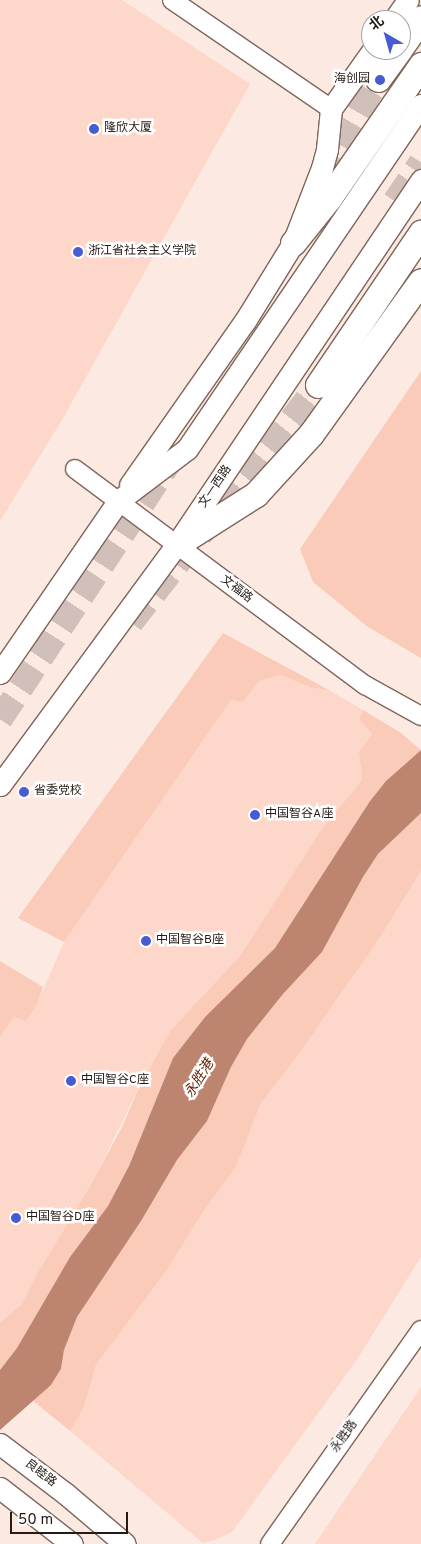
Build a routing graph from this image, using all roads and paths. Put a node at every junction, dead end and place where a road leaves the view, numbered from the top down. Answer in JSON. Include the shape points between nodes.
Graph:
{"nodes":[{"id":1,"x":172,"y":0,"type":"edge"},
{"id":2,"x":421,"y":18,"type":"edge"},
{"id":3,"x":411,"y":32,"type":"edge"},
{"id":4,"x":366,"y":60,"type":"edge"},
{"id":5,"x":391,"y":60,"type":"edge"},
{"id":6,"x":421,"y":65,"type":"edge"},
{"id":7,"x":378,"y":79,"type":"tunnel mouth"},
{"id":8,"x":421,"y":105,"type":"edge"},
{"id":9,"x":332,"y":109,"type":"junction"},
{"id":10,"x":421,"y":180,"type":"edge"},
{"id":11,"x":421,"y":232,"type":"edge"},
{"id":12,"x":293,"y":243,"type":"junction"},
{"id":13,"x":421,"y":281,"type":"edge"},
{"id":14,"x":318,"y":385,"type":"tunnel mouth"},
{"id":15,"x":75,"y":469,"type":"dead end"},
{"id":16,"x":118,"y":501,"type":"junction"},
{"id":17,"x":176,"y":545,"type":"junction"},
{"id":18,"x":0,"y":673,"type":"edge"},
{"id":19,"x":421,"y":716,"type":"edge"},
{"id":20,"x":0,"y":785,"type":"edge"},
{"id":21,"x":421,"y":1330,"type":"edge"},
{"id":22,"x":0,"y":1444,"type":"edge"},
{"id":23,"x":0,"y":1488,"type":"edge"},
{"id":24,"x":72,"y":1544,"type":"edge"},
{"id":25,"x":125,"y":1544,"type":"edge"},
{"id":26,"x":270,"y":1544,"type":"edge"}],
"edges":[{"from":1,"to":9,"type":"street"},
{"from":2,"to":3,"type":"highway"},
{"from":4,"to":9,"type":"main road"},
{"from":5,"to":7,"type":"highway"},
{"from":6,"to":12,"type":"highway"},
{"from":8,"to":16,"type":"main road","via":[[187,449]]},
{"from":9,"to":12,"type":"main road","via":[[322,168]]},
{"from":10,"to":17,"type":"main road","name":"文一西路"},
{"from":11,"to":14,"type":"highway"},
{"from":12,"to":16,"type":"main road","via":[[245,321]]},
{"from":13,"to":17,"type":"highway","via":[[311,434],[256,494]]},
{"from":15,"to":16,"type":"street","name":"文福路"},
{"from":16,"to":17,"type":"street","name":"文福路"},
{"from":16,"to":18,"type":"main road"},
{"from":17,"to":19,"type":"street","name":"文福路","via":[[365,685]]},
{"from":17,"to":20,"type":"main road","name":"文一西路"},
{"from":21,"to":26,"type":"street","name":"永胜路"},
{"from":22,"to":25,"type":"main road","name":"良睦路"},
{"from":23,"to":24,"type":"main road"}]}
